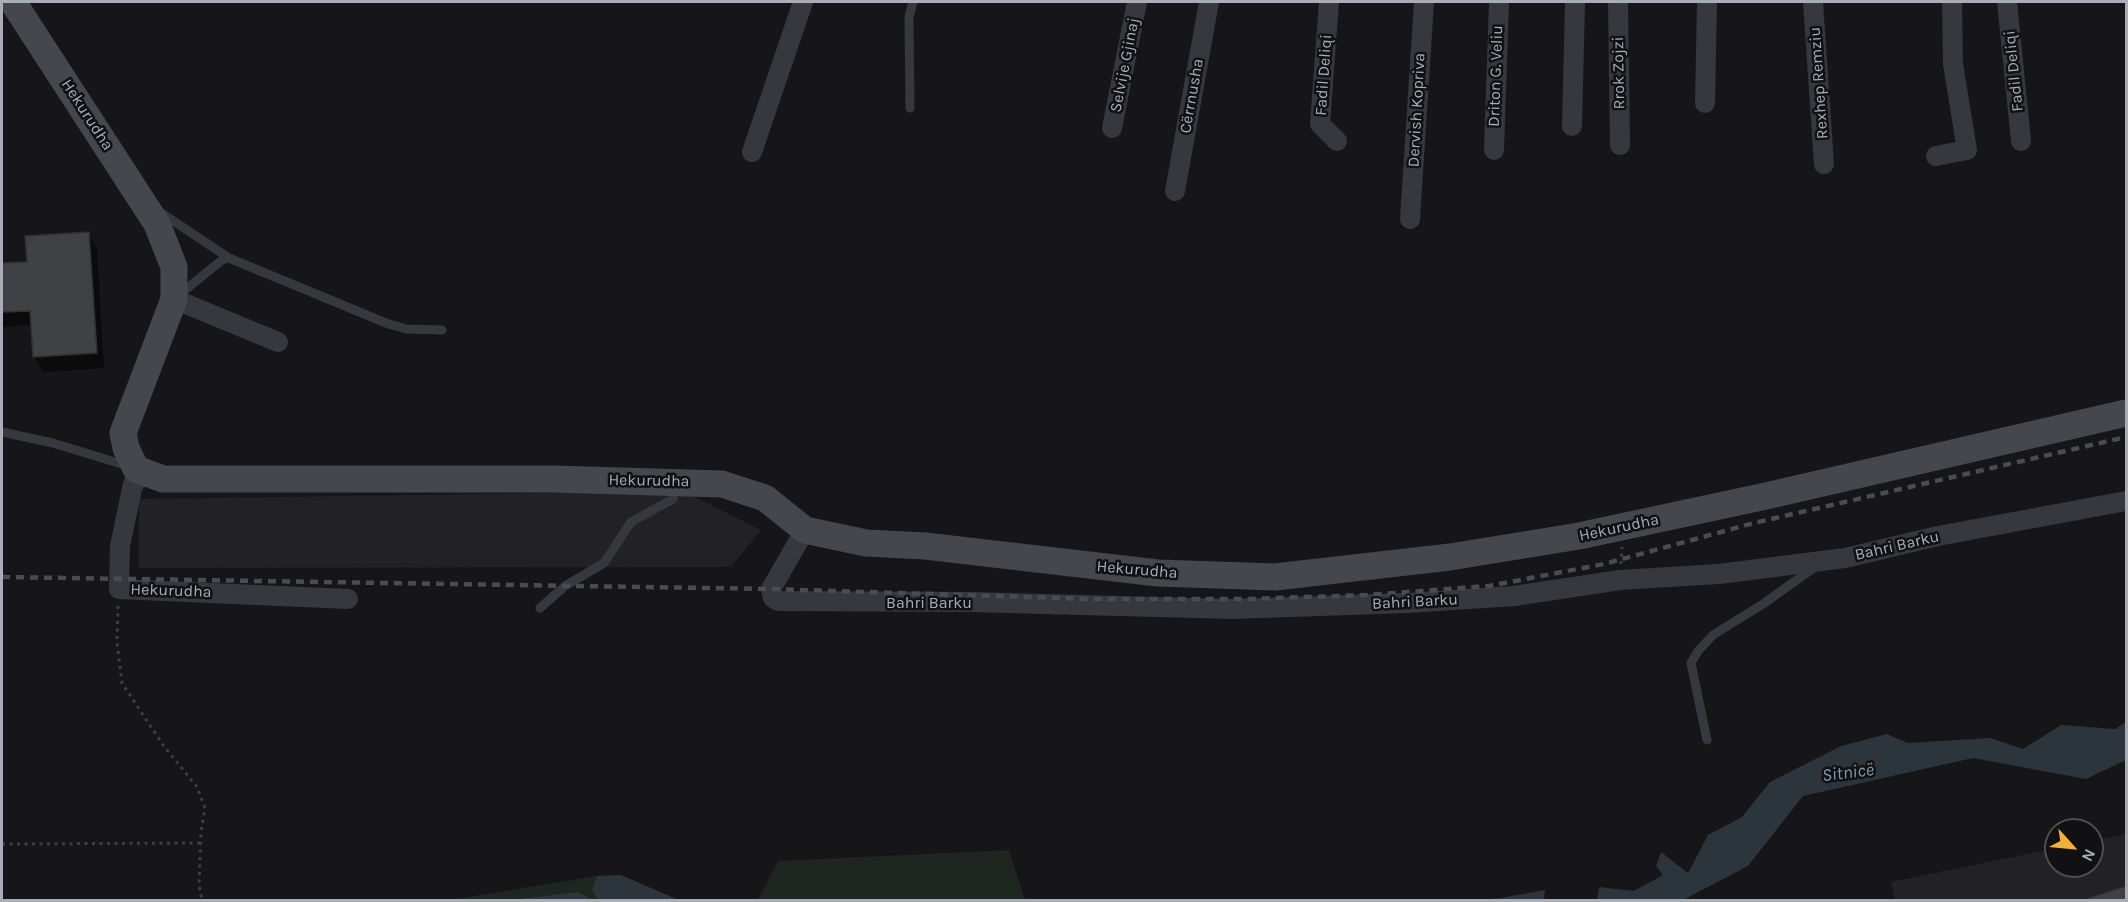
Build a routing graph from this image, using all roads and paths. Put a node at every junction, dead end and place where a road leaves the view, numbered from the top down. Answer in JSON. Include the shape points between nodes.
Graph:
{"nodes":[{"id":1,"x":13,"y":2,"type":"edge"},
{"id":2,"x":803,"y":2,"type":"edge"},
{"id":3,"x":913,"y":2,"type":"edge"},
{"id":4,"x":1137,"y":2,"type":"edge"},
{"id":5,"x":1209,"y":2,"type":"edge"},
{"id":6,"x":1329,"y":2,"type":"edge"},
{"id":7,"x":1424,"y":2,"type":"edge"},
{"id":8,"x":1499,"y":2,"type":"edge"},
{"id":9,"x":1575,"y":2,"type":"edge"},
{"id":10,"x":1618,"y":2,"type":"edge"},
{"id":11,"x":1707,"y":2,"type":"edge"},
{"id":12,"x":1813,"y":2,"type":"edge"},
{"id":13,"x":1952,"y":2,"type":"edge"},
{"id":14,"x":2007,"y":2,"type":"edge"},
{"id":15,"x":1706,"y":103,"type":"dead end"},
{"id":16,"x":910,"y":108,"type":"dead end"},
{"id":17,"x":1572,"y":126,"type":"dead end"},
{"id":18,"x":1112,"y":128,"type":"dead end"},
{"id":19,"x":1337,"y":141,"type":"dead end"},
{"id":20,"x":2021,"y":141,"type":"dead end"},
{"id":21,"x":1620,"y":145,"type":"dead end"},
{"id":22,"x":1494,"y":150,"type":"dead end"},
{"id":23,"x":752,"y":152,"type":"dead end"},
{"id":24,"x":1936,"y":156,"type":"dead end"},
{"id":25,"x":1824,"y":164,"type":"dead end"},
{"id":26,"x":1175,"y":191,"type":"dead end"},
{"id":27,"x":141,"y":199,"type":"junction"},
{"id":28,"x":1410,"y":219,"type":"dead end"},
{"id":29,"x":229,"y":258,"type":"junction"},
{"id":30,"x":174,"y":299,"type":"junction"},
{"id":31,"x":442,"y":330,"type":"dead end"},
{"id":32,"x":278,"y":342,"type":"dead end"},
{"id":33,"x":2127,"y":413,"type":"edge"},
{"id":34,"x":2,"y":432,"type":"edge"},
{"id":35,"x":142,"y":471,"type":"junction"},
{"id":36,"x":673,"y":481,"type":"junction"},
{"id":37,"x":2127,"y":501,"type":"edge"},
{"id":38,"x":1623,"y":527,"type":"junction"},
{"id":39,"x":805,"y":530,"type":"junction"},
{"id":40,"x":1824,"y":560,"type":"junction"},
{"id":41,"x":1620,"y":580,"type":"junction"},
{"id":42,"x":119,"y":589,"type":"junction"},
{"id":43,"x":348,"y":599,"type":"dead end"},
{"id":44,"x":540,"y":608,"type":"dead end"},
{"id":45,"x":1707,"y":740,"type":"dead end"},
{"id":46,"x":200,"y":843,"type":"junction"},
{"id":47,"x":2,"y":844,"type":"edge"},
{"id":48,"x":202,"y":900,"type":"edge"}],
"edges":[{"from":1,"to":27,"type":"main road","name":"Hekurudha"},
{"from":2,"to":23,"type":"street"},
{"from":3,"to":16,"type":"lane","via":[[909,18]]},
{"from":4,"to":18,"type":"street","name":"Selvije Gjinaj"},
{"from":5,"to":26,"type":"street","name":"Cërrnusha"},
{"from":6,"to":19,"type":"street","name":"Fadil Deliqi","via":[[1320,124]]},
{"from":7,"to":28,"type":"street","name":"Dervish Kopriva"},
{"from":8,"to":22,"type":"street","name":"Driton G. Veliu"},
{"from":9,"to":17,"type":"street"},
{"from":10,"to":21,"type":"street","name":"Rrok Zojzi"},
{"from":11,"to":15,"type":"street"},
{"from":12,"to":25,"type":"street","name":"Rexhep Remziu"},
{"from":13,"to":24,"type":"street","via":[[1953,64],[1967,150]]},
{"from":14,"to":20,"type":"street","name":"Fadil Deliqi"},
{"from":27,"to":29,"type":"lane"},
{"from":27,"to":30,"type":"main road","name":"Hekurudha","via":[[157,224],[174,267]]},
{"from":29,"to":30,"type":"lane"},
{"from":29,"to":31,"type":"lane","via":[[386,323],[427,332]]},
{"from":30,"to":32,"type":"street"},
{"from":30,"to":35,"type":"main road","name":"Hekurudha","via":[[123,433],[126,448]]},
{"from":33,"to":38,"type":"main road","name":"Hekurudha"},
{"from":34,"to":35,"type":"lane","via":[[53,443]]},
{"from":35,"to":36,"type":"main road","name":"Hekurudha","via":[[163,479]]},
{"from":35,"to":42,"type":"street","name":"Hekurudha","via":[[133,484],[120,546]]},
{"from":36,"to":39,"type":"main road","name":"Hekurudha","via":[[722,484],[765,498]]},
{"from":36,"to":44,"type":"lane","via":[[673,499],[631,522],[604,563],[565,586]]},
{"from":37,"to":40,"type":"street","name":"Bahri Barku"},
{"from":38,"to":39,"type":"main road","name":"Hekurudha","via":[[1450,557],[1275,577],[1158,573],[925,546],[866,543]]},
{"from":38,"to":41,"type":"path"},
{"from":39,"to":41,"type":"street","name":"Bahri Barku","via":[[771,589],[778,601],[1232,609],[1502,597]]},
{"from":40,"to":41,"type":"street","name":"Bahri Barku","via":[[1719,574]]},
{"from":40,"to":45,"type":"lane","via":[[1713,634],[1698,651],[1691,663]]},
{"from":42,"to":43,"type":"street","name":"Hekurudha"},
{"from":42,"to":46,"type":"path","via":[[117,642],[122,683],[163,745],[197,787],[205,808]]},
{"from":46,"to":47,"type":"path"},
{"from":46,"to":48,"type":"path"}]}
